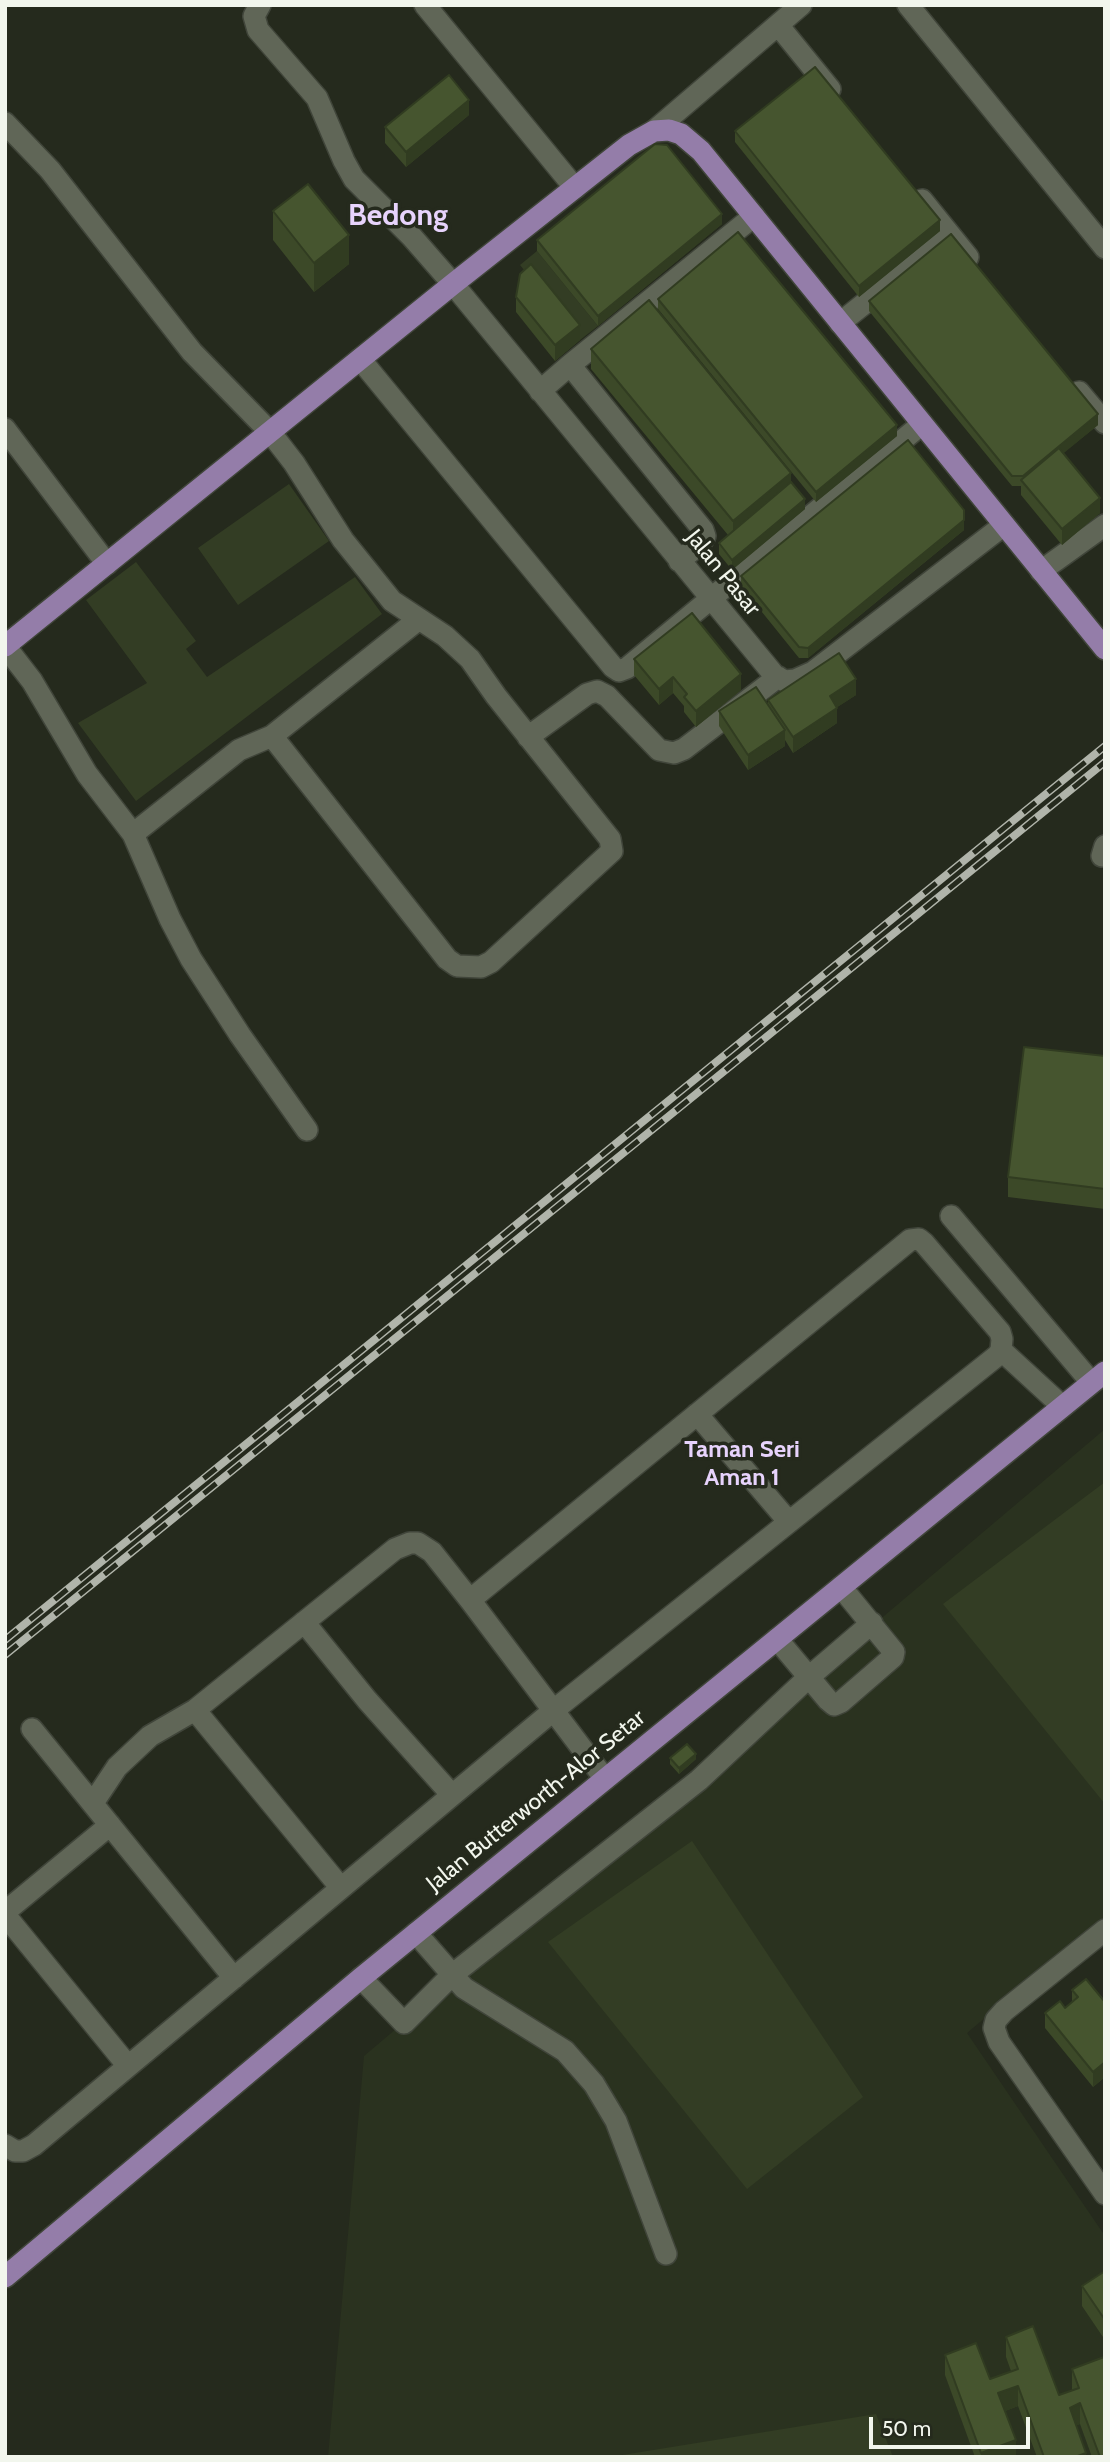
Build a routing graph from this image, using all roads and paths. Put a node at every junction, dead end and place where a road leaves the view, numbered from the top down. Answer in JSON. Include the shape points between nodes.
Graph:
{"nodes":[{"id":1,"x":261,"y":5,"type":"edge"},
{"id":2,"x":425,"y":5,"type":"edge"},
{"id":3,"x":800,"y":5,"type":"edge"},
{"id":4,"x":908,"y":5,"type":"edge"},
{"id":5,"x":778,"y":25,"type":"junction"},
{"id":6,"x":847,"y":109,"type":"edge"},
{"id":7,"x":5,"y":123,"type":"edge"},
{"id":8,"x":654,"y":131,"type":"junction"},
{"id":9,"x":907,"y":182,"type":"edge"},
{"id":10,"x":575,"y":188,"type":"junction"},
{"id":11,"x":754,"y":216,"type":"junction"},
{"id":12,"x":950,"y":235,"type":"junction"},
{"id":13,"x":1105,"y":247,"type":"edge"},
{"id":14,"x":984,"y":276,"type":"edge"},
{"id":15,"x":453,"y":284,"type":"junction"},
{"id":16,"x":840,"y":323,"type":"junction"},
{"id":17,"x":360,"y":359,"type":"junction"},
{"id":18,"x":570,"y":365,"type":"junction"},
{"id":19,"x":1070,"y":381,"type":"edge"},
{"id":20,"x":540,"y":391,"type":"junction"},
{"id":21,"x":1105,"y":423,"type":"edge"},
{"id":22,"x":922,"y":424,"type":"junction"},
{"id":23,"x":5,"y":429,"type":"edge"},
{"id":24,"x":270,"y":432,"type":"junction"},
{"id":25,"x":798,"y":492,"type":"edge"},
{"id":26,"x":815,"y":512,"type":"junction"},
{"id":27,"x":1004,"y":525,"type":"junction"},
{"id":28,"x":1105,"y":525,"type":"edge"},
{"id":29,"x":679,"y":561,"type":"junction"},
{"id":30,"x":107,"y":564,"type":"junction"},
{"id":31,"x":1041,"y":571,"type":"junction"},
{"id":32,"x":710,"y":599,"type":"junction"},
{"id":33,"x":419,"y":620,"type":"junction"},
{"id":34,"x":5,"y":646,"type":"edge"},
{"id":35,"x":1105,"y":649,"type":"edge"},
{"id":36,"x":778,"y":677,"type":"junction"},
{"id":37,"x":272,"y":736,"type":"junction"},
{"id":38,"x":528,"y":737,"type":"junction"},
{"id":39,"x":132,"y":834,"type":"junction"},
{"id":40,"x":307,"y":1130,"type":"dead end"},
{"id":41,"x":951,"y":1216,"type":"dead end"},
{"id":42,"x":1001,"y":1350,"type":"junction"},
{"id":43,"x":1098,"y":1377,"type":"edge"},
{"id":44,"x":1062,"y":1406,"type":"junction"},
{"id":45,"x":697,"y":1414,"type":"junction"},
{"id":46,"x":789,"y":1522,"type":"junction"},
{"id":47,"x":841,"y":1587,"type":"junction"},
{"id":48,"x":470,"y":1600,"type":"junction"},
{"id":49,"x":304,"y":1622,"type":"junction"},
{"id":50,"x":872,"y":1623,"type":"junction"},
{"id":51,"x":777,"y":1639,"type":"junction"},
{"id":52,"x":809,"y":1676,"type":"junction"},
{"id":53,"x":195,"y":1710,"type":"junction"},
{"id":54,"x":554,"y":1710,"type":"junction"},
{"id":55,"x":32,"y":1729,"type":"dead end"},
{"id":56,"x":605,"y":1779,"type":"junction"},
{"id":57,"x":452,"y":1796,"type":"junction"},
{"id":58,"x":93,"y":1803,"type":"junction"},
{"id":59,"x":110,"y":1825,"type":"junction"},
{"id":60,"x":341,"y":1888,"type":"junction"},
{"id":61,"x":5,"y":1914,"type":"edge"},
{"id":62,"x":1105,"y":1930,"type":"edge"},
{"id":63,"x":416,"y":1933,"type":"junction"},
{"id":64,"x":452,"y":1975,"type":"junction"},
{"id":65,"x":234,"y":1978,"type":"junction"},
{"id":66,"x":361,"y":1978,"type":"junction"},
{"id":67,"x":128,"y":2066,"type":"junction"},
{"id":68,"x":5,"y":2145,"type":"edge"},
{"id":69,"x":1105,"y":2194,"type":"edge"},
{"id":70,"x":666,"y":2254,"type":"dead end"},
{"id":71,"x":5,"y":2277,"type":"edge"}],
"edges":[{"from":1,"to":15,"type":"street","name":"Jalan Pasar","via":[[254,16],[258,30],[317,98],[354,179]]},
{"from":2,"to":10,"type":"street"},
{"from":3,"to":5,"type":"street"},
{"from":4,"to":13,"type":"street"},
{"from":5,"to":6,"type":"street"},
{"from":5,"to":8,"type":"street"},
{"from":7,"to":24,"type":"street","via":[[50,170],[192,352]]},
{"from":8,"to":10,"type":"main road"},
{"from":8,"to":11,"type":"main road","via":[[669,130],[692,141]]},
{"from":9,"to":12,"type":"street"},
{"from":10,"to":15,"type":"main road"},
{"from":11,"to":16,"type":"main road"},
{"from":11,"to":18,"type":"street","via":[[649,310]]},
{"from":12,"to":14,"type":"street"},
{"from":12,"to":16,"type":"street"},
{"from":15,"to":17,"type":"main road"},
{"from":15,"to":20,"type":"street","name":"Jalan Pasar"},
{"from":16,"to":22,"type":"main road"},
{"from":17,"to":24,"type":"main road"},
{"from":17,"to":32,"type":"street","via":[[616,670],[627,668]]},
{"from":18,"to":20,"type":"street"},
{"from":18,"to":29,"type":"street","via":[[704,530],[701,543]]},
{"from":19,"to":21,"type":"street"},
{"from":20,"to":29,"type":"street","name":"Jalan Pasar"},
{"from":22,"to":26,"type":"street"},
{"from":22,"to":27,"type":"main road"},
{"from":23,"to":30,"type":"street"},
{"from":24,"to":30,"type":"main road"},
{"from":24,"to":33,"type":"street","via":[[352,551],[392,601]]},
{"from":25,"to":26,"type":"street"},
{"from":26,"to":32,"type":"street"},
{"from":27,"to":31,"type":"main road"},
{"from":27,"to":36,"type":"street","via":[[813,672],[795,681]]},
{"from":28,"to":31,"type":"street"},
{"from":29,"to":32,"type":"street","name":"Jalan Pasar"},
{"from":30,"to":34,"type":"main road"},
{"from":31,"to":35,"type":"main road"},
{"from":32,"to":36,"type":"street","name":"Jalan Pasar"},
{"from":33,"to":37,"type":"street"},
{"from":33,"to":38,"type":"street","via":[[470,659]]},
{"from":34,"to":39,"type":"street","via":[[32,681],[87,774]]},
{"from":36,"to":38,"type":"street","via":[[674,753],[659,750],[597,691]]},
{"from":37,"to":38,"type":"street","via":[[447,959],[468,968],[491,962],[612,851],[610,839]]},
{"from":37,"to":39,"type":"street","via":[[239,750]]},
{"from":39,"to":40,"type":"street","via":[[191,959]]},
{"from":41,"to":43,"type":"street"},
{"from":42,"to":44,"type":"street"},
{"from":42,"to":45,"type":"street","via":[[1000,1332],[924,1243],[910,1240]]},
{"from":42,"to":46,"type":"street"},
{"from":43,"to":44,"type":"main road","name":"Jalan Butterworth-Alor Setar"},
{"from":44,"to":47,"type":"main road","name":"Jalan Butterworth-Alor Setar"},
{"from":45,"to":46,"type":"street"},
{"from":45,"to":48,"type":"street"},
{"from":46,"to":54,"type":"street"},
{"from":47,"to":50,"type":"street"},
{"from":47,"to":51,"type":"main road","name":"Jalan Butterworth-Alor Setar"},
{"from":48,"to":49,"type":"street","via":[[432,1552],[410,1542]]},
{"from":48,"to":54,"type":"street"},
{"from":49,"to":53,"type":"street"},
{"from":49,"to":57,"type":"street"},
{"from":50,"to":52,"type":"street"},
{"from":50,"to":52,"type":"street","via":[[891,1647],[893,1657],[841,1702],[834,1705]]},
{"from":51,"to":52,"type":"street"},
{"from":51,"to":56,"type":"main road","name":"Jalan Butterworth-Alor Setar"},
{"from":52,"to":64,"type":"street","via":[[699,1780]]},
{"from":53,"to":58,"type":"street","via":[[130,1752]]},
{"from":53,"to":60,"type":"street"},
{"from":54,"to":56,"type":"street"},
{"from":54,"to":57,"type":"street"},
{"from":55,"to":58,"type":"street"},
{"from":56,"to":63,"type":"main road","name":"Jalan Butterworth-Alor Setar"},
{"from":57,"to":60,"type":"street"},
{"from":58,"to":59,"type":"street"},
{"from":59,"to":61,"type":"street"},
{"from":59,"to":65,"type":"street"},
{"from":60,"to":65,"type":"street"},
{"from":61,"to":67,"type":"street"},
{"from":62,"to":69,"type":"street","via":[[1004,2011],[994,2028],[999,2042]]},
{"from":63,"to":64,"type":"street"},
{"from":63,"to":66,"type":"main road","name":"Jalan Butterworth-Alor Setar"},
{"from":64,"to":66,"type":"street","via":[[404,2023]]},
{"from":64,"to":70,"type":"street","via":[[464,1988],[565,2051],[594,2084],[616,2121]]},
{"from":65,"to":67,"type":"street"},
{"from":66,"to":71,"type":"main road","name":"Jalan Butterworth-Alor Setar"},
{"from":67,"to":68,"type":"street","via":[[34,2145],[15,2151]]}]}
